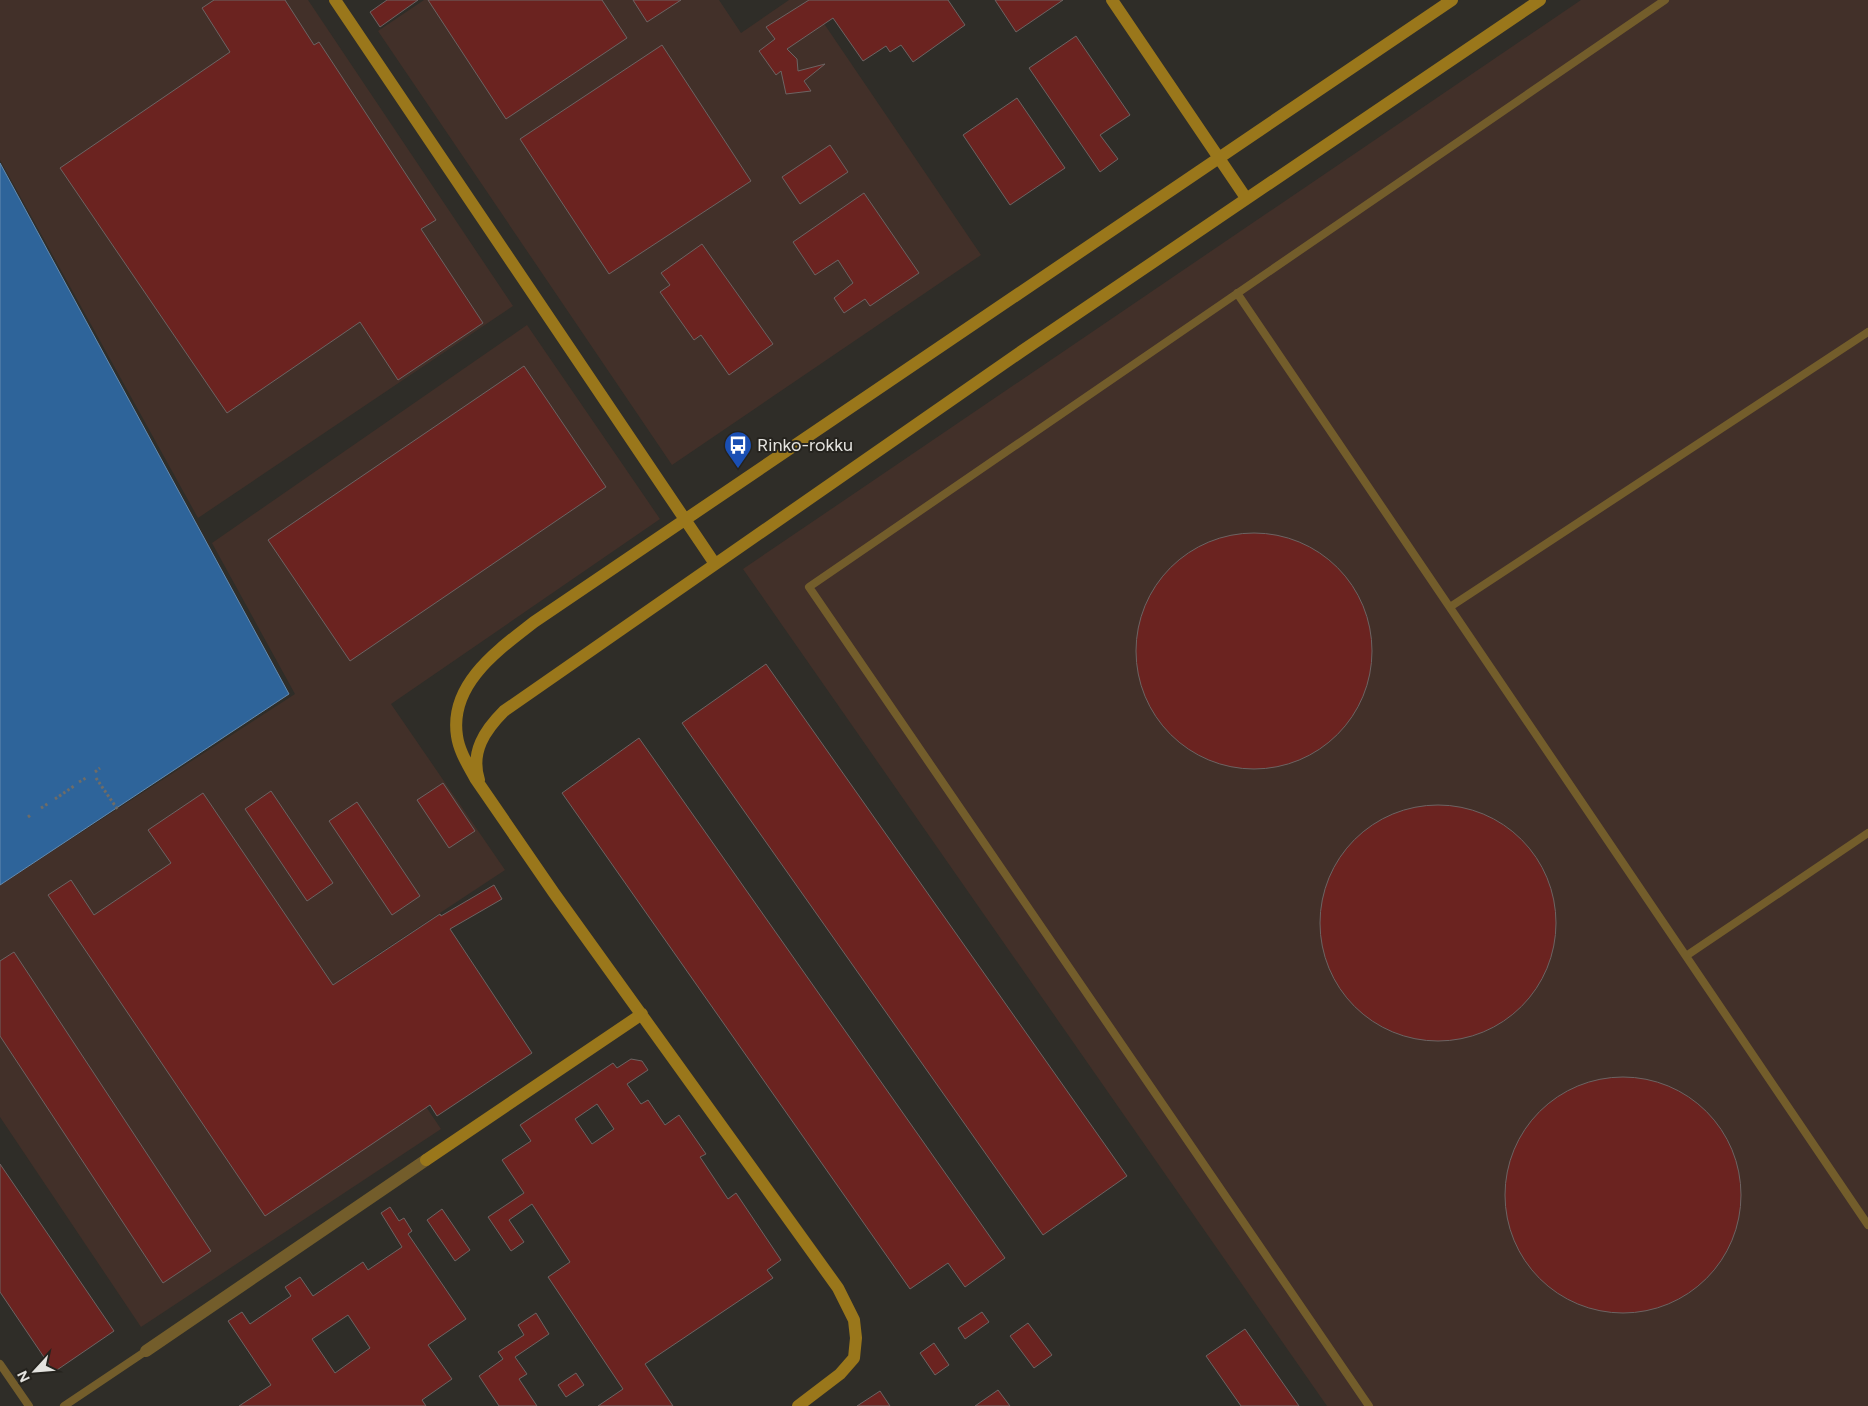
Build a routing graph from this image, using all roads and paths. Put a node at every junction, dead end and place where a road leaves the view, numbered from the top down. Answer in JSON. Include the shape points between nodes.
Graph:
{"nodes":[{"id":1,"x":335,"y":0,"type":"edge"},
{"id":2,"x":1112,"y":0,"type":"edge"},
{"id":3,"x":1452,"y":0,"type":"edge"},
{"id":4,"x":1540,"y":0,"type":"edge"},
{"id":5,"x":1665,"y":0,"type":"edge"},
{"id":6,"x":1220,"y":158,"type":"junction"},
{"id":7,"x":1246,"y":198,"type":"junction"},
{"id":8,"x":1237,"y":293,"type":"junction"},
{"id":9,"x":1868,"y":332,"type":"edge"},
{"id":10,"x":685,"y":520,"type":"junction"},
{"id":11,"x":715,"y":564,"type":"junction"},
{"id":12,"x":1450,"y":607,"type":"junction"},
{"id":13,"x":100,"y":768,"type":"dead end"},
{"id":14,"x":95,"y":772,"type":"dead end"},
{"id":15,"x":86,"y":778,"type":"dead end"},
{"id":16,"x":96,"y":778,"type":"dead end"},
{"id":17,"x":80,"y":782,"type":"dead end"},
{"id":18,"x":74,"y":786,"type":"dead end"},
{"id":19,"x":481,"y":787,"type":"junction"},
{"id":20,"x":55,"y":799,"type":"dead end"},
{"id":21,"x":49,"y":803,"type":"dead end"},
{"id":22,"x":41,"y":808,"type":"dead end"},
{"id":23,"x":118,"y":810,"type":"dead end"},
{"id":24,"x":32,"y":814,"type":"dead end"},
{"id":25,"x":28,"y":817,"type":"dead end"},
{"id":26,"x":1868,"y":833,"type":"edge"},
{"id":27,"x":1686,"y":956,"type":"junction"},
{"id":28,"x":642,"y":1014,"type":"junction"},
{"id":29,"x":1868,"y":1226,"type":"edge"},
{"id":30,"x":146,"y":1351,"type":"joint"},
{"id":31,"x":0,"y":1364,"type":"edge"},
{"id":32,"x":29,"y":1406,"type":"edge"},
{"id":33,"x":64,"y":1406,"type":"edge"},
{"id":34,"x":798,"y":1406,"type":"edge"},
{"id":35,"x":1369,"y":1406,"type":"edge"}],
"edges":[{"from":1,"to":10,"type":"street"},
{"from":2,"to":6,"type":"street"},
{"from":3,"to":6,"type":"street"},
{"from":4,"to":7,"type":"street"},
{"from":5,"to":8,"type":"lane"},
{"from":6,"to":7,"type":"street"},
{"from":6,"to":10,"type":"street"},
{"from":7,"to":11,"type":"street"},
{"from":8,"to":12,"type":"lane"},
{"from":8,"to":35,"type":"lane","via":[[809,588]]},
{"from":9,"to":12,"type":"lane"},
{"from":10,"to":11,"type":"street"},
{"from":10,"to":19,"type":"street","via":[[534,622],[482,665],[465,688],[457,712],[459,744]]},
{"from":11,"to":19,"type":"street","via":[[504,711],[481,739],[476,756]]},
{"from":12,"to":27,"type":"lane"},
{"from":13,"to":14,"type":"path"},
{"from":15,"to":17,"type":"path"},
{"from":16,"to":23,"type":"path"},
{"from":18,"to":20,"type":"path"},
{"from":19,"to":28,"type":"street"},
{"from":21,"to":22,"type":"path"},
{"from":24,"to":25,"type":"path"},
{"from":26,"to":27,"type":"lane"},
{"from":27,"to":29,"type":"lane"},
{"from":28,"to":30,"type":"street"},
{"from":28,"to":34,"type":"street","via":[[838,1288],[854,1320],[854,1358],[840,1374]]},
{"from":30,"to":33,"type":"lane"},
{"from":31,"to":32,"type":"lane"}]}
